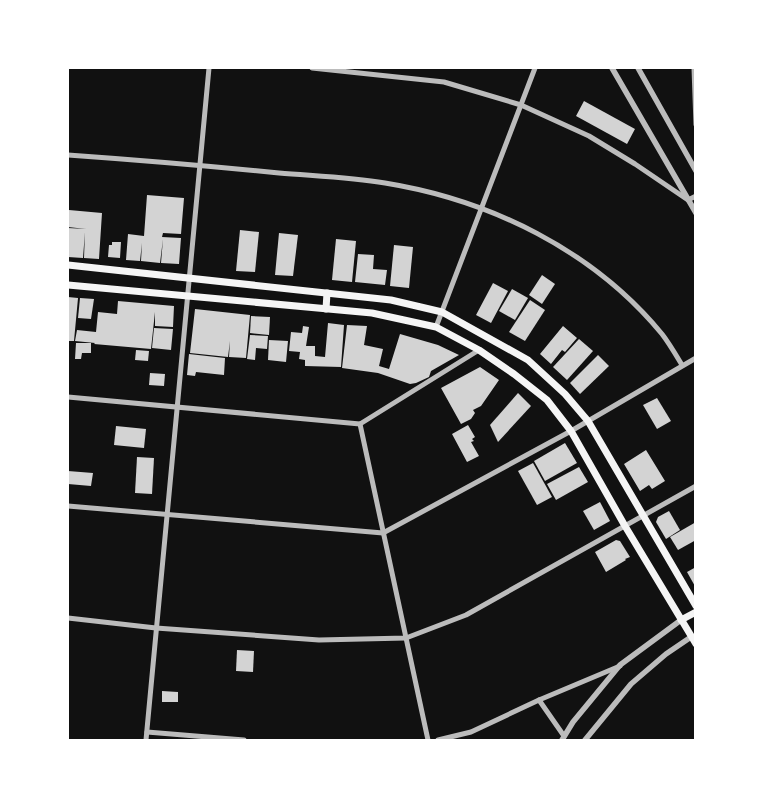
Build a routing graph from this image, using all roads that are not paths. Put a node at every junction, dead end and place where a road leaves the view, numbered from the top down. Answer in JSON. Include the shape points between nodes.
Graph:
{"nodes":[{"id":1,"x":209,"y":68,"type":"edge"},
{"id":2,"x":312,"y":68,"type":"edge"},
{"id":3,"x":535,"y":68,"type":"edge"},
{"id":4,"x":612,"y":68,"type":"edge"},
{"id":5,"x":638,"y":68,"type":"edge"},
{"id":6,"x":694,"y":68,"type":"edge"},
{"id":7,"x":521,"y":105,"type":"junction"},
{"id":8,"x":696,"y":125,"type":"edge"},
{"id":9,"x":68,"y":155,"type":"edge"},
{"id":10,"x":200,"y":165,"type":"junction"},
{"id":11,"x":696,"y":171,"type":"edge"},
{"id":12,"x":696,"y":196,"type":"edge"},
{"id":13,"x":688,"y":200,"type":"junction"},
{"id":14,"x":482,"y":209,"type":"junction"},
{"id":15,"x":696,"y":213,"type":"edge"},
{"id":16,"x":68,"y":265,"type":"edge"},
{"id":17,"x":189,"y":279,"type":"junction"},
{"id":18,"x":68,"y":285,"type":"edge"},
{"id":19,"x":327,"y":293,"type":"junction"},
{"id":20,"x":188,"y":296,"type":"junction"},
{"id":21,"x":326,"y":309,"type":"junction"},
{"id":22,"x":442,"y":312,"type":"junction"},
{"id":23,"x":436,"y":327,"type":"junction"},
{"id":24,"x":479,"y":350,"type":"junction"},
{"id":25,"x":696,"y":358,"type":"edge"},
{"id":26,"x":682,"y":366,"type":"junction"},
{"id":27,"x":68,"y":397,"type":"edge"},
{"id":28,"x":177,"y":406,"type":"junction"},
{"id":29,"x":588,"y":421,"type":"junction"},
{"id":30,"x":360,"y":424,"type":"junction"},
{"id":31,"x":571,"y":431,"type":"junction"},
{"id":32,"x":696,"y":486,"type":"edge"},
{"id":33,"x":68,"y":506,"type":"edge"},
{"id":34,"x":167,"y":515,"type":"junction"},
{"id":35,"x":644,"y":516,"type":"junction"},
{"id":36,"x":625,"y":526,"type":"junction"},
{"id":37,"x":383,"y":533,"type":"junction"},
{"id":38,"x":696,"y":606,"type":"edge"},
{"id":39,"x":696,"y":612,"type":"edge"},
{"id":40,"x":68,"y":618,"type":"edge"},
{"id":41,"x":681,"y":620,"type":"junction"},
{"id":42,"x":156,"y":628,"type":"junction"},
{"id":43,"x":693,"y":636,"type":"edge"},
{"id":44,"x":406,"y":638,"type":"junction"},
{"id":45,"x":696,"y":644,"type":"edge"},
{"id":46,"x":620,"y":666,"type":"junction"},
{"id":47,"x":539,"y":700,"type":"junction"},
{"id":48,"x":147,"y":732,"type":"junction"},
{"id":49,"x":563,"y":738,"type":"edge"},
{"id":50,"x":146,"y":740,"type":"edge"},
{"id":51,"x":244,"y":740,"type":"edge"},
{"id":52,"x":428,"y":740,"type":"edge"},
{"id":53,"x":438,"y":740,"type":"edge"},
{"id":54,"x":584,"y":740,"type":"edge"}],
"edges":[{"from":1,"to":10,"type":"street"},
{"from":2,"to":7,"type":"street","via":[[444,82]]},
{"from":3,"to":7,"type":"street"},
{"from":4,"to":13,"type":"street"},
{"from":5,"to":11,"type":"street"},
{"from":6,"to":8,"type":"street"},
{"from":7,"to":13,"type":"street","via":[[589,136]]},
{"from":7,"to":14,"type":"street"},
{"from":9,"to":10,"type":"street"},
{"from":10,"to":14,"type":"street","via":[[384,183],[438,194]]},
{"from":10,"to":17,"type":"street"},
{"from":12,"to":13,"type":"street"},
{"from":13,"to":15,"type":"street"},
{"from":14,"to":22,"type":"street"},
{"from":14,"to":26,"type":"street","via":[[539,233],[578,256],[637,306],[663,335]]},
{"from":16,"to":17,"type":"main road"},
{"from":17,"to":19,"type":"main road"},
{"from":17,"to":20,"type":"street"},
{"from":18,"to":20,"type":"main road"},
{"from":19,"to":21,"type":"main road"},
{"from":19,"to":22,"type":"main road","via":[[391,300]]},
{"from":20,"to":21,"type":"main road"},
{"from":20,"to":28,"type":"street"},
{"from":21,"to":23,"type":"main road","via":[[372,313]]},
{"from":22,"to":23,"type":"street"},
{"from":22,"to":29,"type":"main road","via":[[528,360],[565,394]]},
{"from":23,"to":24,"type":"main road"},
{"from":24,"to":30,"type":"street"},
{"from":24,"to":31,"type":"main road","via":[[547,400]]},
{"from":25,"to":26,"type":"street"},
{"from":26,"to":29,"type":"street"},
{"from":27,"to":28,"type":"street"},
{"from":28,"to":30,"type":"street"},
{"from":28,"to":34,"type":"street"},
{"from":29,"to":31,"type":"street"},
{"from":29,"to":35,"type":"main road"},
{"from":30,"to":37,"type":"street"},
{"from":31,"to":36,"type":"main road"},
{"from":31,"to":37,"type":"street"},
{"from":32,"to":35,"type":"street"},
{"from":33,"to":34,"type":"street"},
{"from":34,"to":37,"type":"street"},
{"from":34,"to":42,"type":"street"},
{"from":35,"to":36,"type":"street"},
{"from":35,"to":38,"type":"main road"},
{"from":36,"to":41,"type":"main road"},
{"from":36,"to":44,"type":"street","via":[[466,615]]},
{"from":37,"to":44,"type":"street"},
{"from":39,"to":41,"type":"main road"},
{"from":40,"to":42,"type":"street"},
{"from":41,"to":43,"type":"main road"},
{"from":41,"to":46,"type":"street"},
{"from":42,"to":44,"type":"street","via":[[319,640]]},
{"from":42,"to":48,"type":"street"},
{"from":43,"to":45,"type":"main road"},
{"from":43,"to":54,"type":"street","via":[[631,684]]},
{"from":44,"to":52,"type":"street"},
{"from":46,"to":47,"type":"street"},
{"from":46,"to":49,"type":"street"},
{"from":47,"to":49,"type":"street"},
{"from":47,"to":53,"type":"street","via":[[471,732]]},
{"from":48,"to":50,"type":"street"},
{"from":48,"to":51,"type":"street"}]}
